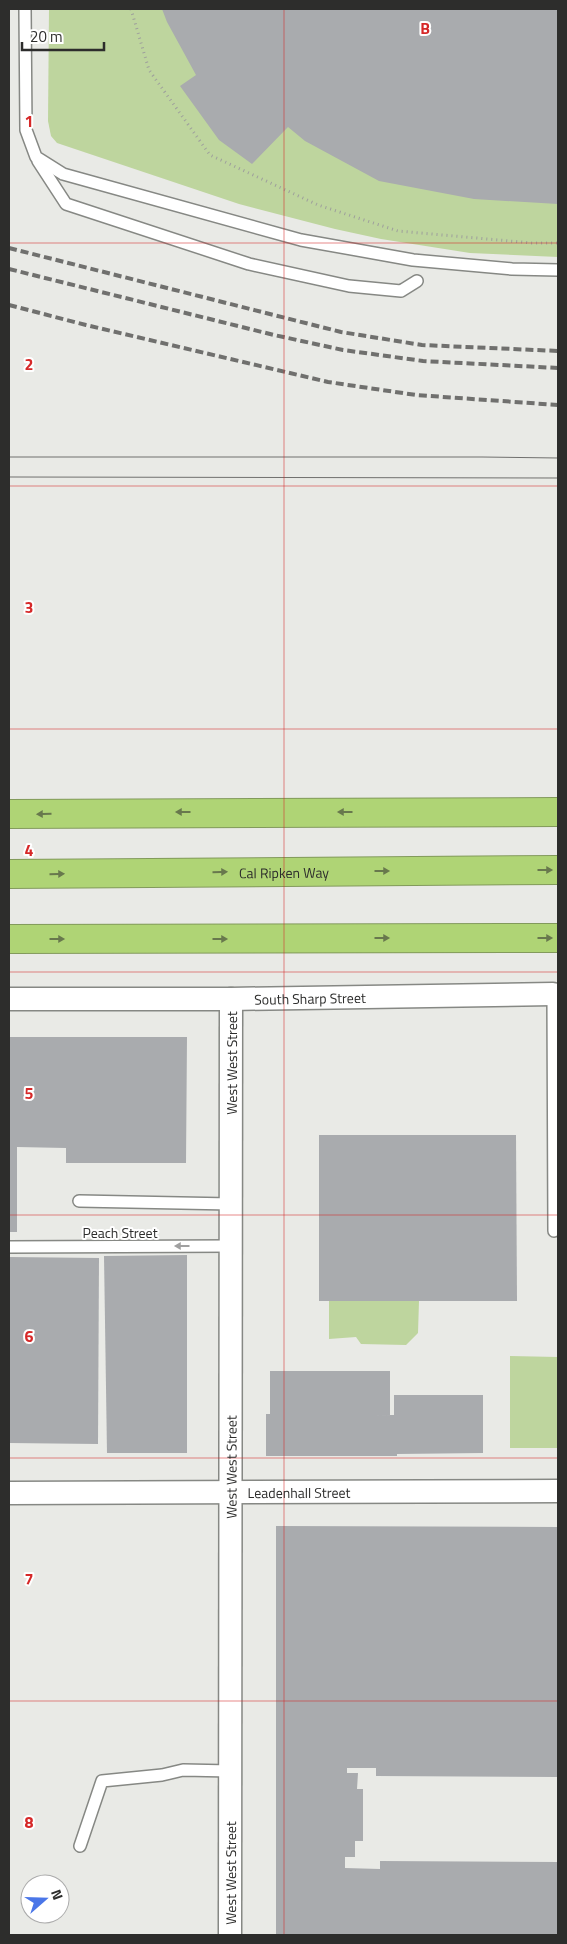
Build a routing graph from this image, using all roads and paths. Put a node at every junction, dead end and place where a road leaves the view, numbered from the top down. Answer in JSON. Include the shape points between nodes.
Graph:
{"nodes":[{"id":1,"x":25,"y":9,"type":"edge"},
{"id":2,"x":131,"y":9,"type":"edge"},
{"id":3,"x":36,"y":157,"type":"junction"},
{"id":4,"x":558,"y":243,"type":"edge"},
{"id":5,"x":558,"y":270,"type":"edge"},
{"id":6,"x":417,"y":281,"type":"dead end"},
{"id":7,"x":558,"y":802,"type":"edge"},
{"id":8,"x":394,"y":812,"type":"junction"},
{"id":9,"x":558,"y":812,"type":"edge"},
{"id":10,"x":9,"y":814,"type":"edge"},
{"id":11,"x":558,"y":870,"type":"edge"},
{"id":12,"x":9,"y":874,"type":"edge"},
{"id":13,"x":558,"y":938,"type":"edge"},
{"id":14,"x":9,"y":940,"type":"edge"},
{"id":15,"x":553,"y":994,"type":"joint"},
{"id":16,"x":9,"y":999,"type":"edge"},
{"id":17,"x":231,"y":999,"type":"junction"},
{"id":18,"x":79,"y":1201,"type":"dead end"},
{"id":19,"x":231,"y":1204,"type":"junction"},
{"id":20,"x":554,"y":1231,"type":"dead end"},
{"id":21,"x":231,"y":1246,"type":"junction"},
{"id":22,"x":9,"y":1247,"type":"edge"},
{"id":23,"x":558,"y":1491,"type":"edge"},
{"id":24,"x":231,"y":1492,"type":"junction"},
{"id":25,"x":9,"y":1493,"type":"edge"},
{"id":26,"x":231,"y":1771,"type":"junction"},
{"id":27,"x":80,"y":1846,"type":"dead end"},
{"id":28,"x":230,"y":1935,"type":"edge"}],
"edges":[{"from":1,"to":3,"type":"lane","via":[[26,130]]},
{"from":2,"to":4,"type":"path","via":[[149,70],[210,155],[318,205],[398,231]]},
{"from":3,"to":5,"type":"lane","via":[[63,174],[301,240],[413,260]]},
{"from":3,"to":6,"type":"lane","via":[[66,204],[240,261],[349,286],[401,291]]},
{"from":7,"to":8,"type":"highway"},
{"from":8,"to":9,"type":"highway"},
{"from":8,"to":10,"type":"highway","one_way":true},
{"from":12,"to":11,"type":"highway","name":"Cal Ripken Way","one_way":true},
{"from":14,"to":13,"type":"highway","one_way":true},
{"from":15,"to":17,"type":"street","name":"South Sharp Street"},
{"from":15,"to":20,"type":"lane"},
{"from":16,"to":17,"type":"street","name":"South Sharp Street"},
{"from":17,"to":19,"type":"street","name":"West West Street"},
{"from":18,"to":19,"type":"lane"},
{"from":19,"to":21,"type":"street","name":"West West Street"},
{"from":21,"to":22,"type":"lane","name":"Peach Street","one_way":true},
{"from":21,"to":24,"type":"street","name":"West West Street"},
{"from":23,"to":24,"type":"street","name":"Leadenhall Street"},
{"from":24,"to":25,"type":"street","name":"Leadenhall Street"},
{"from":24,"to":26,"type":"street","name":"West West Street"},
{"from":26,"to":27,"type":"lane","via":[[183,1770],[102,1780]]},
{"from":26,"to":28,"type":"street","name":"West West Street"}]}
